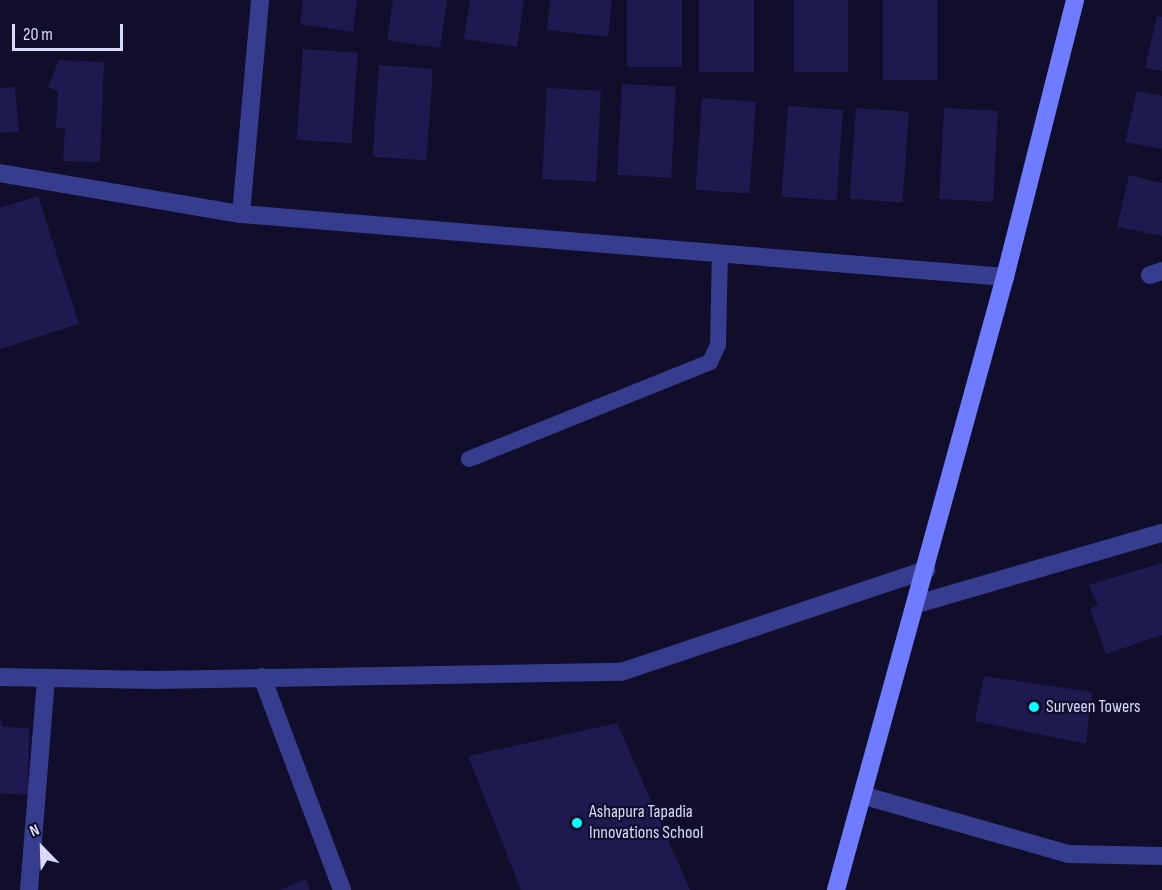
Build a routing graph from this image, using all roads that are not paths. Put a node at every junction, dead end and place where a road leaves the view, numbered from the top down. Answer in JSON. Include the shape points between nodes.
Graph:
{"nodes":[{"id":1,"x":260,"y":0,"type":"edge"},
{"id":2,"x":1075,"y":0,"type":"edge"},
{"id":3,"x":0,"y":173,"type":"edge"},
{"id":4,"x":241,"y":214,"type":"junction"},
{"id":5,"x":720,"y":253,"type":"junction"},
{"id":6,"x":1005,"y":278,"type":"junction"},
{"id":7,"x":469,"y":459,"type":"dead end"},
{"id":8,"x":1162,"y":533,"type":"edge"},
{"id":9,"x":926,"y":570,"type":"junction"},
{"id":10,"x":917,"y":604,"type":"junction"},
{"id":11,"x":0,"y":677,"type":"edge"},
{"id":12,"x":262,"y":677,"type":"junction"},
{"id":13,"x":46,"y":678,"type":"junction"},
{"id":14,"x":865,"y":796,"type":"junction"},
{"id":15,"x":1162,"y":856,"type":"edge"},
{"id":16,"x":29,"y":890,"type":"edge"},
{"id":17,"x":342,"y":890,"type":"edge"},
{"id":18,"x":836,"y":890,"type":"edge"}],
"edges":[{"from":1,"to":4,"type":"street"},
{"from":2,"to":6,"type":"street"},
{"from":3,"to":4,"type":"street"},
{"from":4,"to":5,"type":"street"},
{"from":5,"to":6,"type":"street"},
{"from":5,"to":7,"type":"lane","via":[[718,345],[710,362]]},
{"from":6,"to":9,"type":"street"},
{"from":8,"to":10,"type":"street"},
{"from":9,"to":10,"type":"street"},
{"from":9,"to":12,"type":"street","via":[[621,672]]},
{"from":10,"to":14,"type":"street"},
{"from":11,"to":13,"type":"street"},
{"from":12,"to":13,"type":"street"},
{"from":12,"to":17,"type":"street"},
{"from":13,"to":16,"type":"street"},
{"from":14,"to":15,"type":"street","via":[[1068,854]]},
{"from":14,"to":18,"type":"street"}]}
